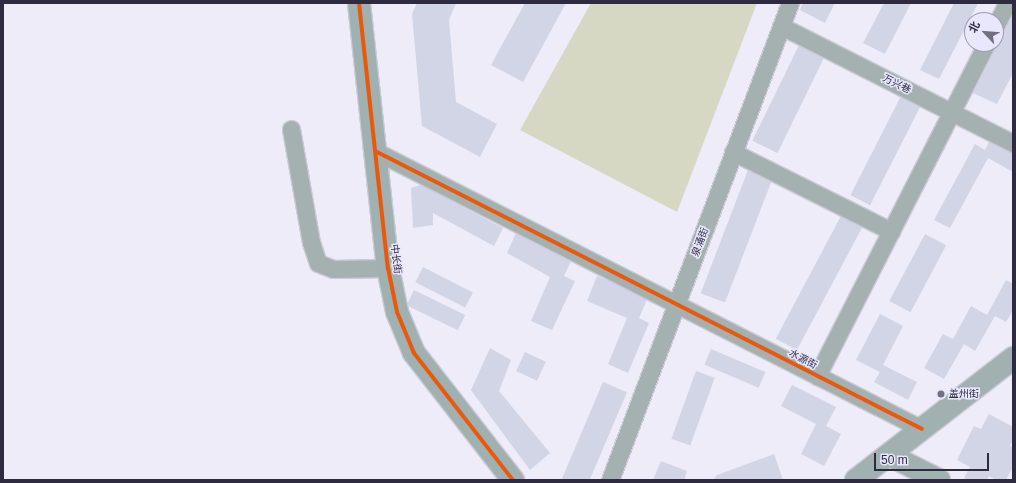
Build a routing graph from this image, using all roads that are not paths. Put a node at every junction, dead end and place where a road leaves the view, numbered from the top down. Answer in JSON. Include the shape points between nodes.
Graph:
{"nodes":[{"id":1,"x":360,"y":3,"type":"edge"},
{"id":2,"x":790,"y":3,"type":"edge"},
{"id":3,"x":1007,"y":3,"type":"edge"},
{"id":4,"x":1002,"y":12,"type":"edge"},
{"id":5,"x":781,"y":26,"type":"junction"},
{"id":6,"x":982,"y":52,"type":"edge"},
{"id":7,"x":952,"y":111,"type":"junction"},
{"id":8,"x":291,"y":129,"type":"dead end"},
{"id":9,"x":1013,"y":143,"type":"edge"},
{"id":10,"x":377,"y":152,"type":"junction"},
{"id":11,"x":734,"y":152,"type":"junction"},
{"id":12,"x":891,"y":231,"type":"junction"},
{"id":13,"x":388,"y":268,"type":"junction"},
{"id":14,"x":677,"y":304,"type":"junction"},
{"id":15,"x":1013,"y":358,"type":"edge"},
{"id":16,"x":817,"y":376,"type":"junction"},
{"id":17,"x":922,"y":429,"type":"junction"},
{"id":18,"x":889,"y":455,"type":"junction"},
{"id":19,"x":513,"y":480,"type":"edge"},
{"id":20,"x":610,"y":480,"type":"edge"},
{"id":21,"x":856,"y":480,"type":"edge"},
{"id":22,"x":940,"y":480,"type":"edge"}],
"edges":[{"from":1,"to":10,"type":"street","name":"中长街"},
{"from":2,"to":5,"type":"street","name":"泉涌街"},
{"from":3,"to":4,"type":"street"},
{"from":5,"to":7,"type":"street","name":"万兴巷"},
{"from":5,"to":11,"type":"street","name":"泉涌街"},
{"from":6,"to":7,"type":"street"},
{"from":7,"to":9,"type":"street","name":"万兴巷"},
{"from":7,"to":12,"type":"street"},
{"from":8,"to":13,"type":"street","via":[[311,242],[318,263],[333,269]]},
{"from":10,"to":13,"type":"street","name":"中长街"},
{"from":10,"to":14,"type":"street","name":"水源街"},
{"from":11,"to":12,"type":"street"},
{"from":11,"to":14,"type":"street","name":"泉涌街"},
{"from":12,"to":16,"type":"street"},
{"from":13,"to":19,"type":"street","name":"中长街","via":[[397,312],[414,353]]},
{"from":14,"to":16,"type":"street","name":"水源街"},
{"from":14,"to":20,"type":"street","name":"泉涌街"},
{"from":15,"to":17,"type":"street"},
{"from":16,"to":17,"type":"street","name":"水源街"},
{"from":17,"to":18,"type":"street"},
{"from":18,"to":21,"type":"street"},
{"from":18,"to":22,"type":"street"}]}
